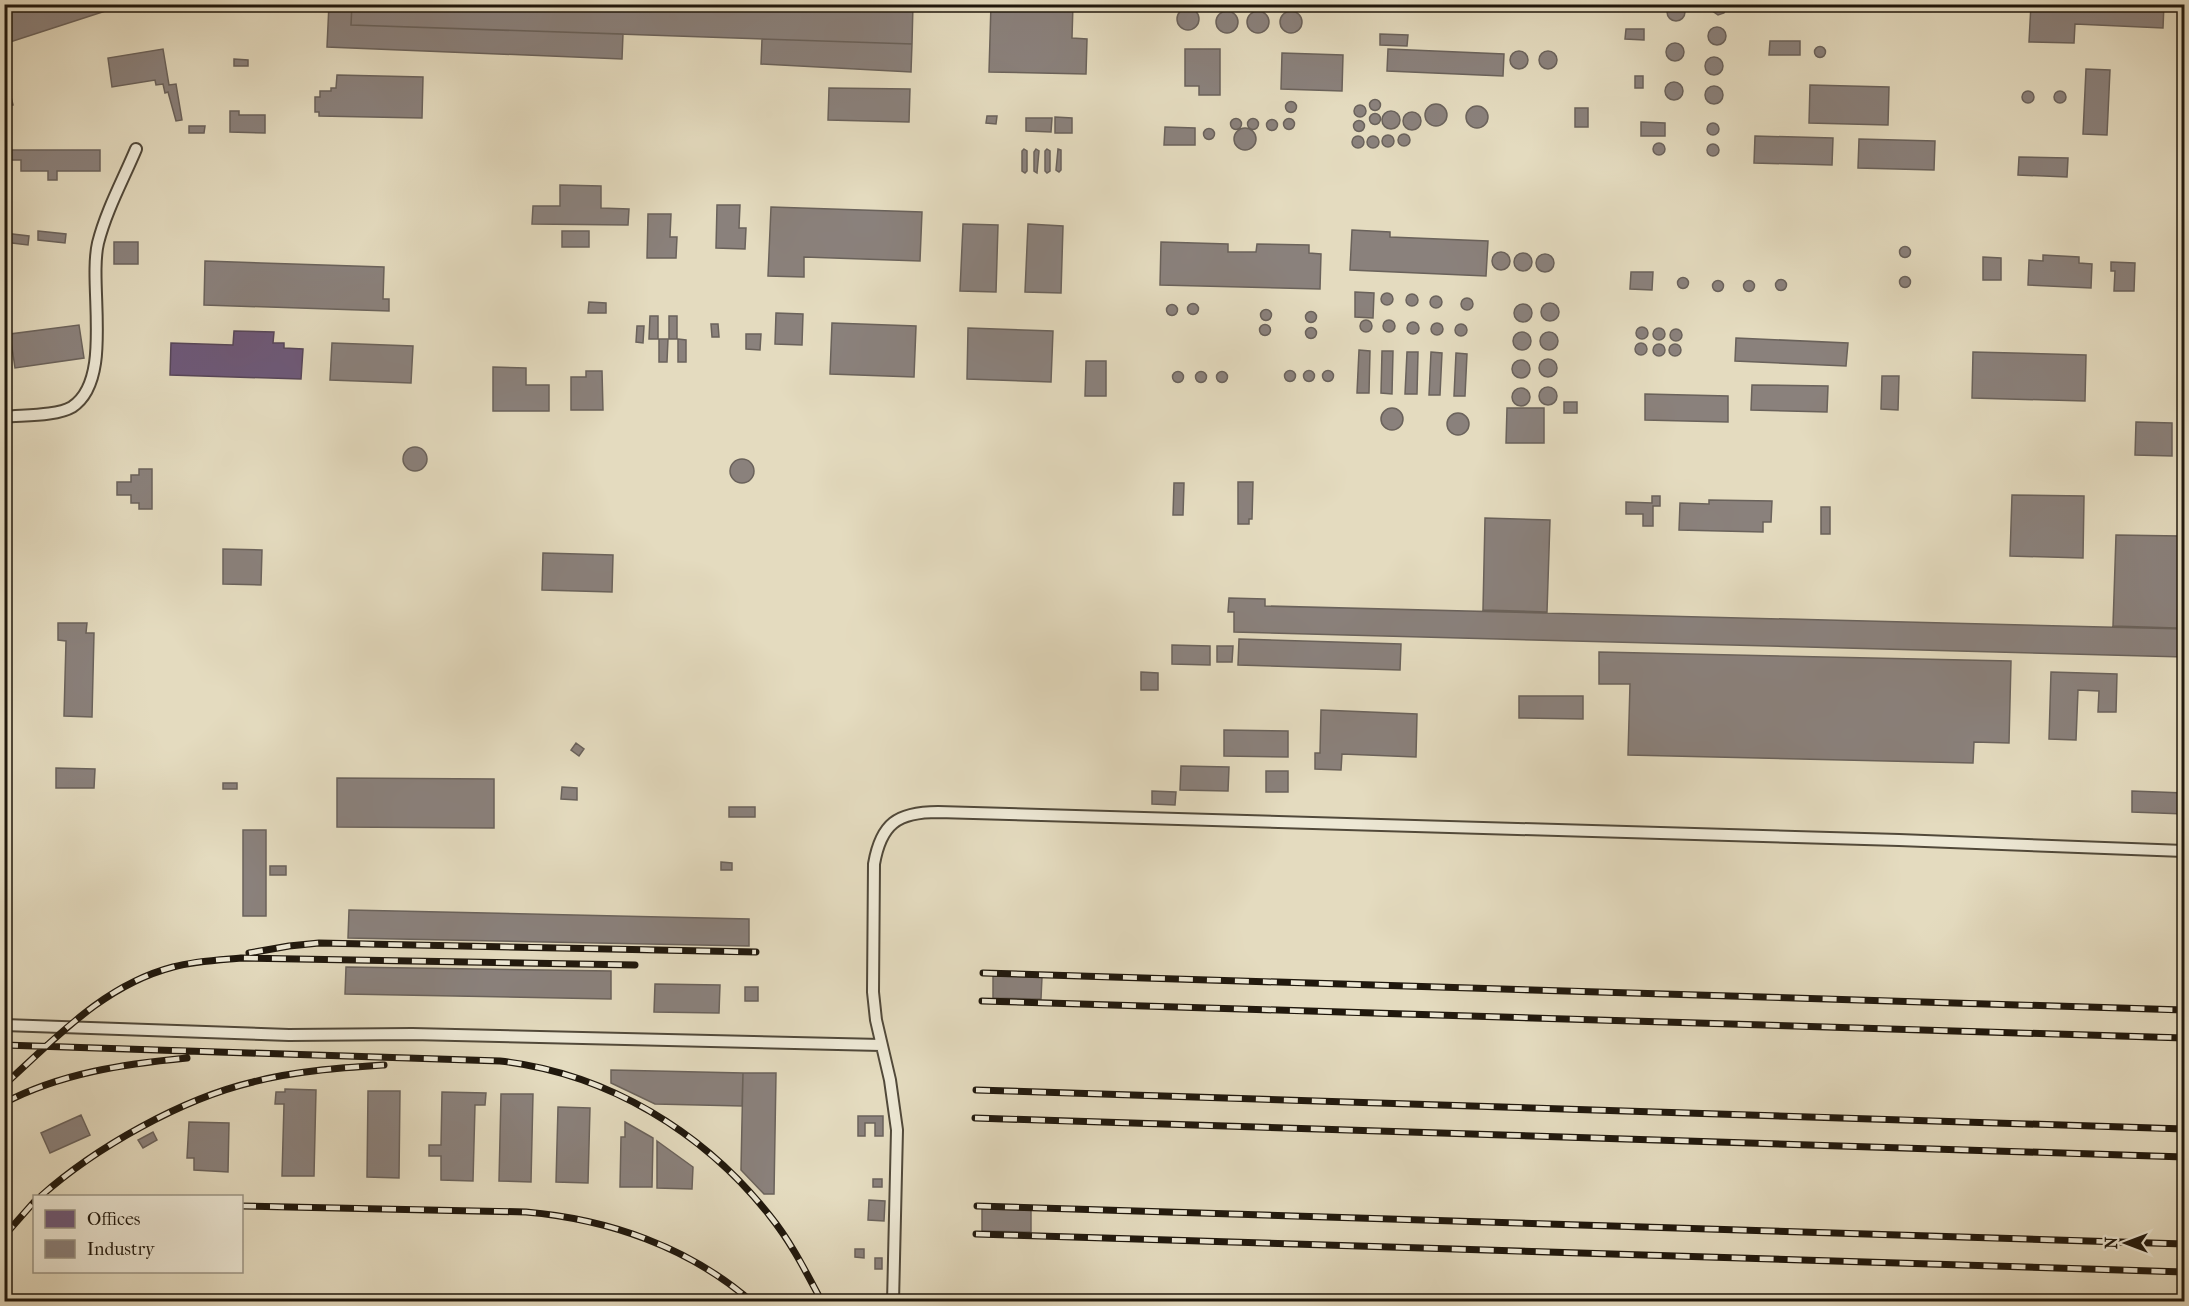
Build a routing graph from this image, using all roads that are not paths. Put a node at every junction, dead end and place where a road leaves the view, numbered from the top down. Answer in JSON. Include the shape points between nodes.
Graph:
{"nodes":[{"id":1,"x":136,"y":149,"type":"dead end"},
{"id":2,"x":4,"y":417,"type":"edge"},
{"id":3,"x":2184,"y":850,"type":"edge"},
{"id":4,"x":4,"y":1025,"type":"edge"},
{"id":5,"x":881,"y":1045,"type":"junction"},
{"id":6,"x":893,"y":1302,"type":"edge"}],
"edges":[{"from":1,"to":2,"type":"lane","via":[[98,245],[96,358],[89,386],[73,406],[62,411]]},
{"from":3,"to":5,"type":"lane","via":[[912,814],[883,833],[874,864],[873,993]]},
{"from":4,"to":5,"type":"lane","via":[[289,1035],[412,1034]]},
{"from":5,"to":6,"type":"lane","via":[[897,1130]]}]}
